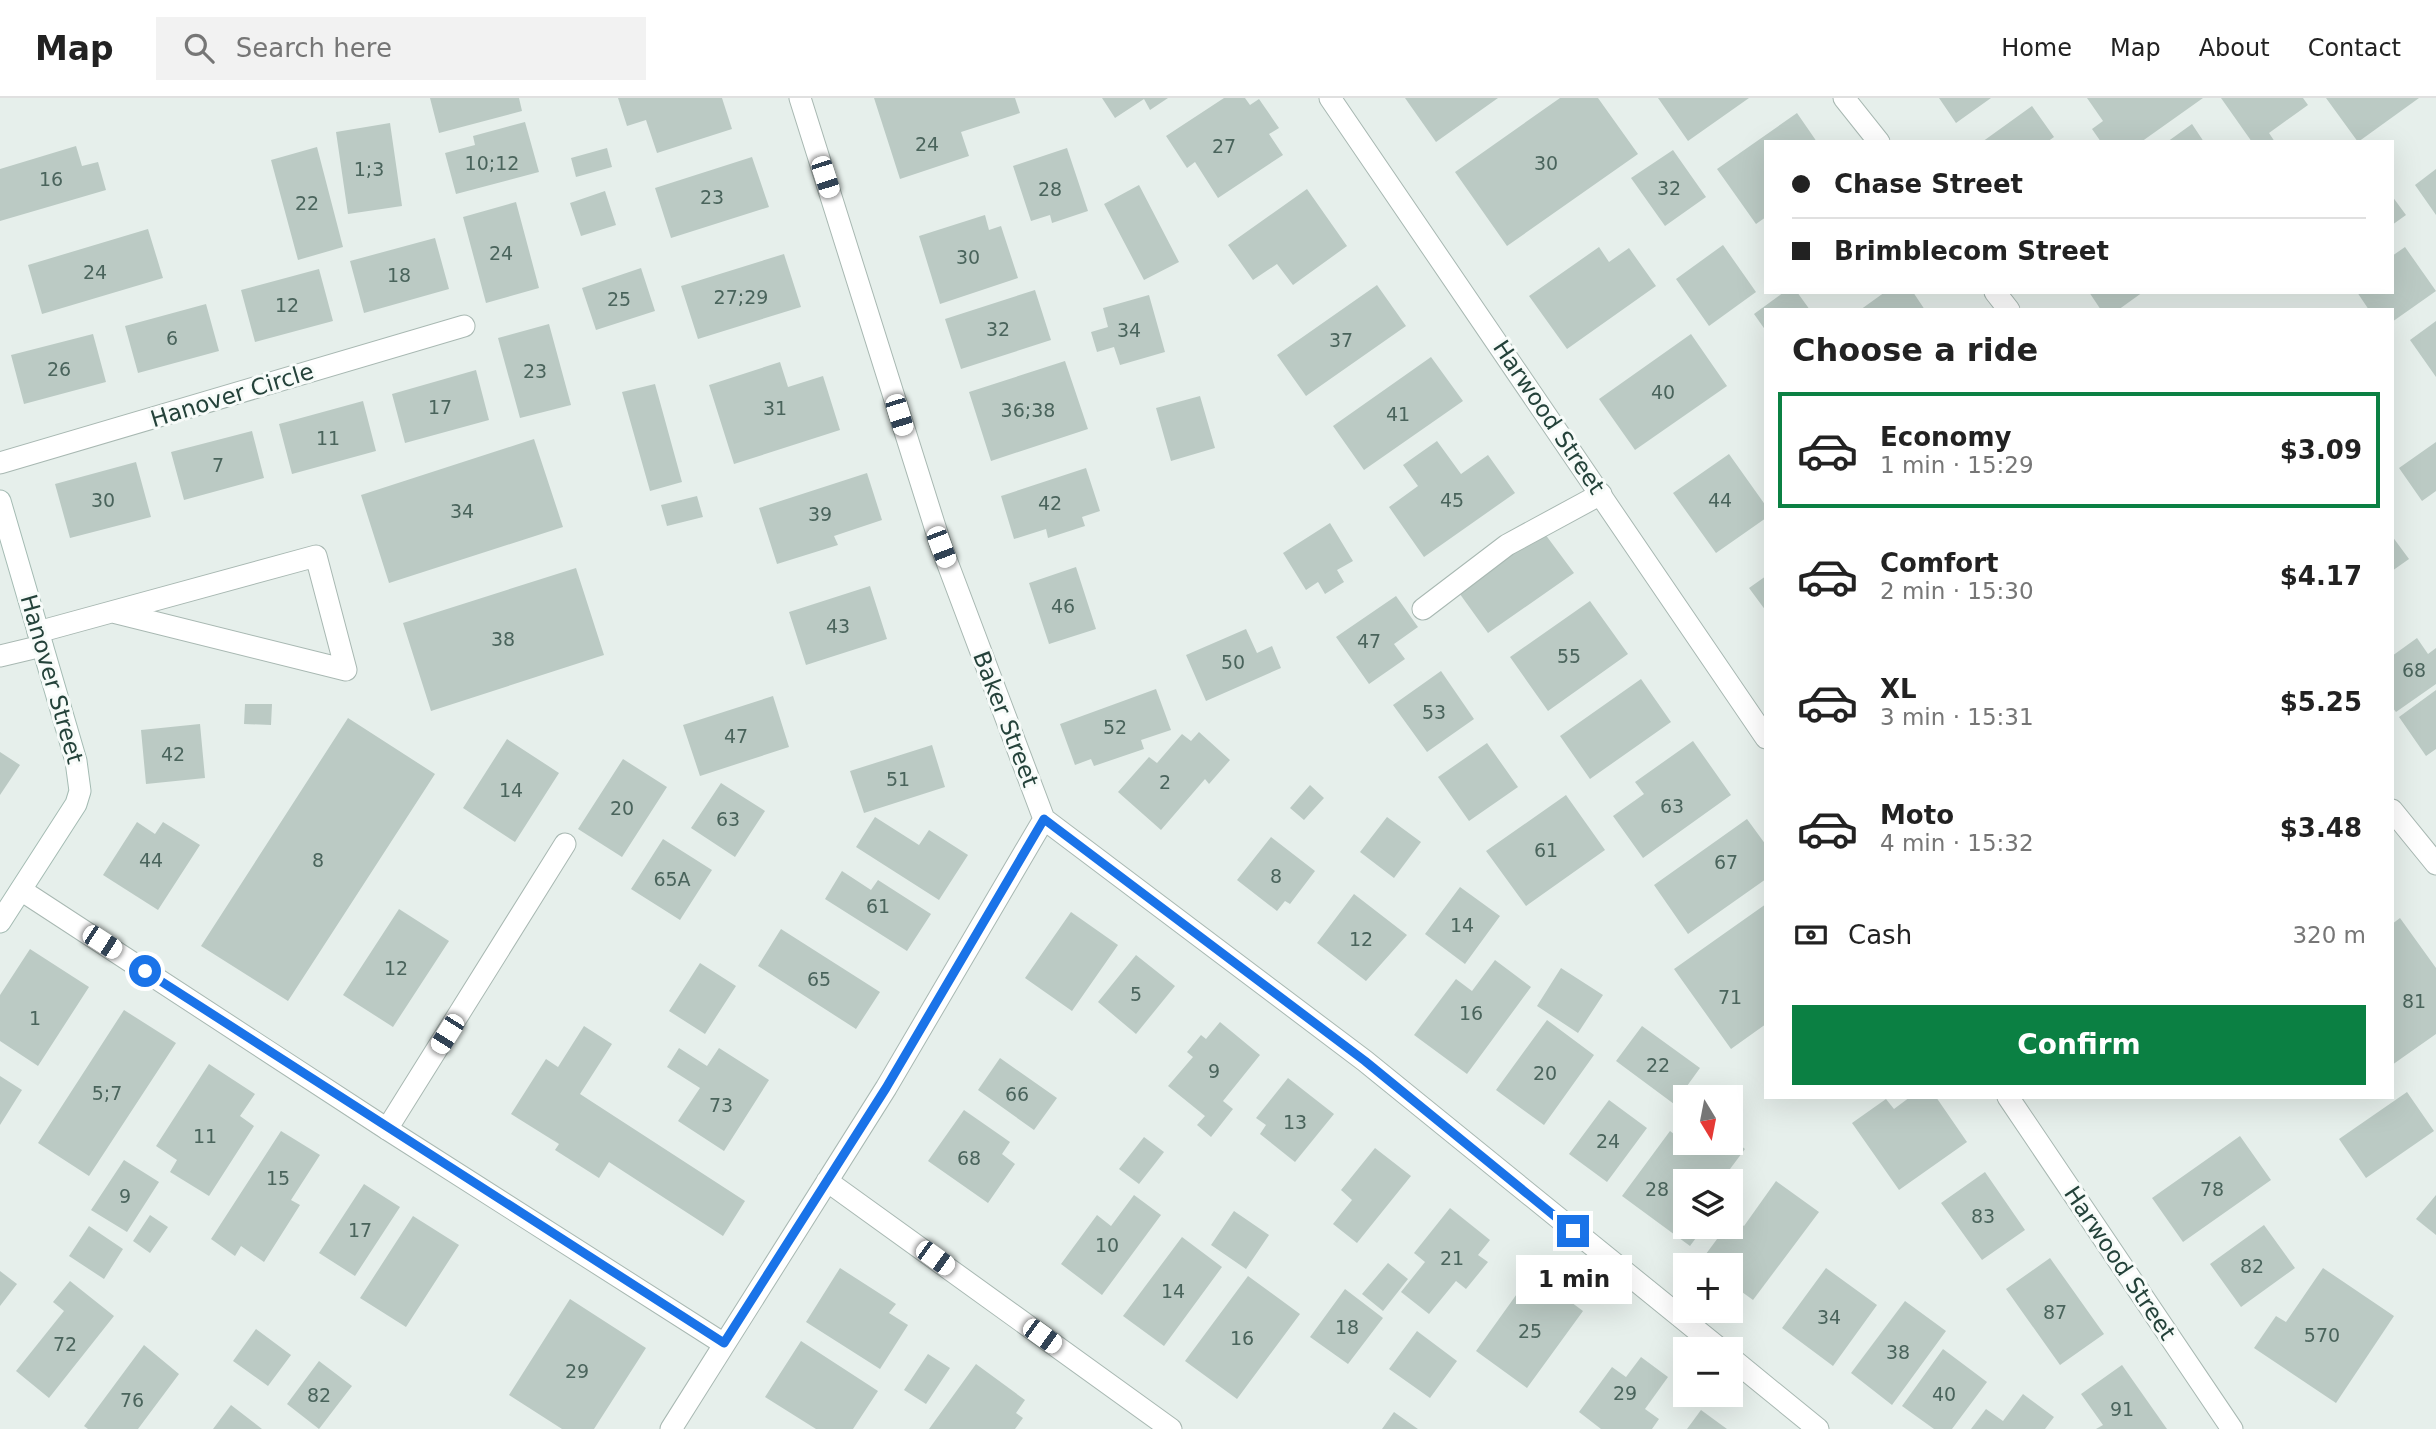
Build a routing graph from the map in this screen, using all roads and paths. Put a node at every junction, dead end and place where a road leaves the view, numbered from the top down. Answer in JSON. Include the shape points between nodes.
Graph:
{"nodes":[{"id":1,"x":800,"y":98,"type":"edge"},
{"id":2,"x":1330,"y":98,"type":"edge"},
{"id":3,"x":1844,"y":98,"type":"edge"},
{"id":4,"x":1877,"y":140,"type":"edge"},
{"id":5,"x":1997,"y":294,"type":"edge"},
{"id":6,"x":2007,"y":308,"type":"edge"},
{"id":7,"x":464,"y":326,"type":"dead end"},
{"id":8,"x":0,"y":463,"type":"edge"},
{"id":9,"x":1601,"y":494,"type":"junction"},
{"id":10,"x":0,"y":501,"type":"edge"},
{"id":11,"x":1423,"y":609,"type":"dead end"},
{"id":12,"x":113,"y":612,"type":"junction"},
{"id":13,"x":40,"y":639,"type":"junction"},
{"id":14,"x":0,"y":656,"type":"edge"},
{"id":15,"x":1764,"y":735,"type":"edge"},
{"id":16,"x":2394,"y":812,"type":"edge"},
{"id":17,"x":1044,"y":819,"type":"junction"},
{"id":18,"x":565,"y":844,"type":"dead end"},
{"id":19,"x":2436,"y":864,"type":"edge"},
{"id":20,"x":21,"y":890,"type":"junction"},
{"id":21,"x":0,"y":922,"type":"edge"},
{"id":22,"x":2009,"y":1099,"type":"edge"},
{"id":23,"x":387,"y":1129,"type":"junction"},
{"id":24,"x":827,"y":1181,"type":"junction"},
{"id":25,"x":1705,"y":1337,"type":"edge"},
{"id":26,"x":724,"y":1343,"type":"junction"},
{"id":27,"x":1743,"y":1368,"type":"edge"},
{"id":28,"x":671,"y":1429,"type":"edge"},
{"id":29,"x":1171,"y":1429,"type":"edge"},
{"id":30,"x":1818,"y":1429,"type":"edge"},
{"id":31,"x":2232,"y":1429,"type":"edge"}],
"edges":[{"from":1,"to":17,"type":"street","name":"Baker Street","via":[[941,547]]},
{"from":2,"to":9,"type":"street","name":"Harwood Street"},
{"from":3,"to":4,"type":"street"},
{"from":5,"to":6,"type":"street"},
{"from":7,"to":8,"type":"street","name":"Hanover Circle"},
{"from":9,"to":11,"type":"street","via":[[1507,545]]},
{"from":9,"to":15,"type":"street","name":"Harwood Street"},
{"from":10,"to":13,"type":"street","name":"Hanover Street"},
{"from":12,"to":12,"type":"street","via":[[316,556],[346,670],[281,654]]},
{"from":12,"to":13,"type":"street"},
{"from":13,"to":14,"type":"street"},
{"from":13,"to":20,"type":"street","name":"Hanover Street","via":[[76,761],[80,790],[68,819]]},
{"from":16,"to":19,"type":"street"},
{"from":17,"to":24,"type":"street"},
{"from":17,"to":25,"type":"street","via":[[1365,1061]]},
{"from":18,"to":23,"type":"street"},
{"from":20,"to":21,"type":"street","name":"Hanover Street"},
{"from":20,"to":23,"type":"street"},
{"from":22,"to":31,"type":"street","name":"Harwood Street"},
{"from":23,"to":26,"type":"street"},
{"from":24,"to":26,"type":"street"},
{"from":24,"to":29,"type":"street"},
{"from":26,"to":28,"type":"street"},
{"from":27,"to":30,"type":"street"}]}
